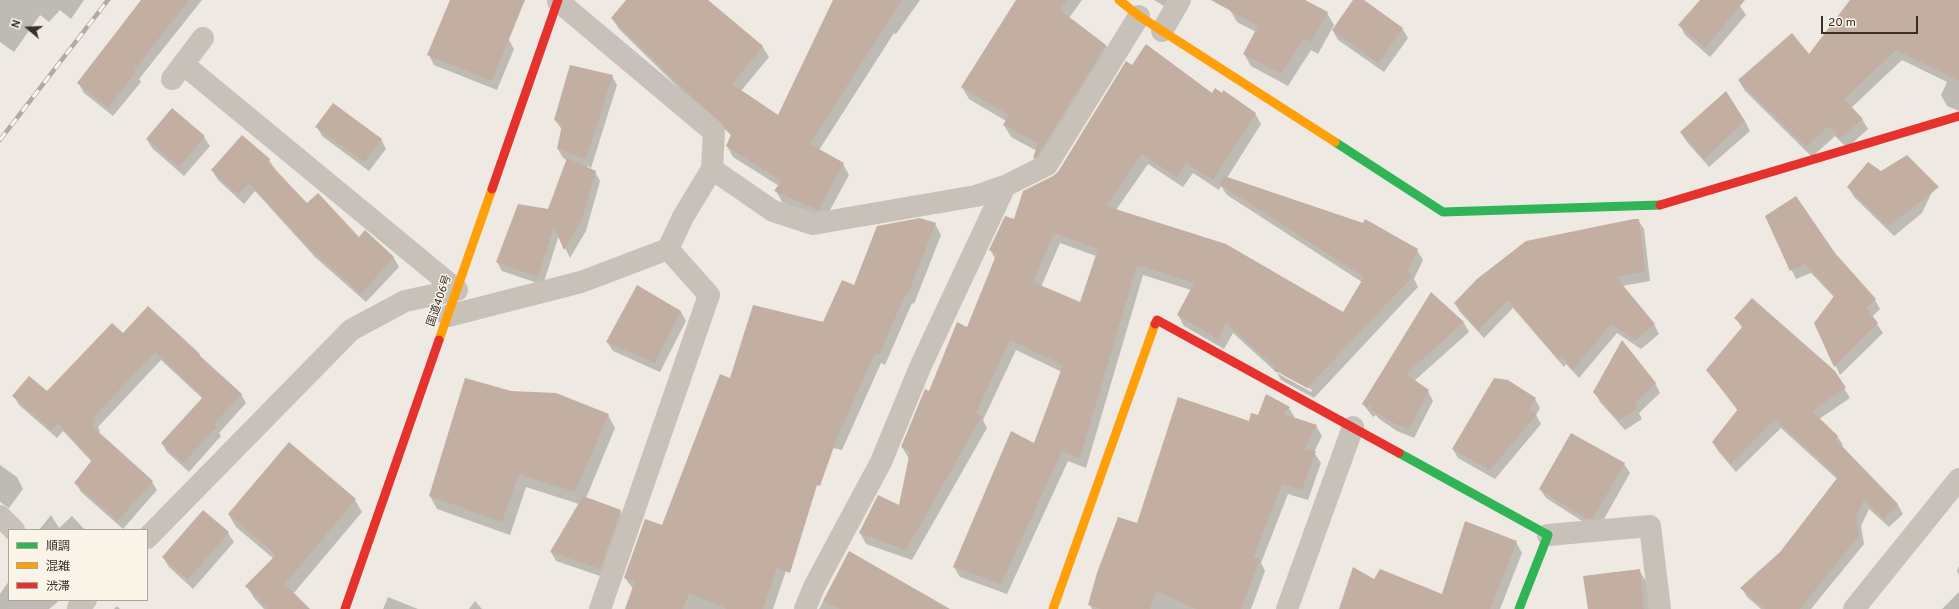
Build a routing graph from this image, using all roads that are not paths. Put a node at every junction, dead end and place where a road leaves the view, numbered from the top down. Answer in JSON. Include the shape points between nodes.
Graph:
{"nodes":[{"id":1,"x":558,"y":0,"type":"edge"},
{"id":2,"x":1119,"y":0,"type":"edge"},
{"id":3,"x":1180,"y":0,"type":"edge"},
{"id":4,"x":1139,"y":16,"type":"junction"},
{"id":5,"x":1162,"y":30,"type":"junction"},
{"id":6,"x":203,"y":38,"type":"dead end"},
{"id":7,"x":1959,"y":116,"type":"edge"},
{"id":8,"x":712,"y":169,"type":"junction"},
{"id":9,"x":1005,"y":186,"type":"junction"},
{"id":10,"x":668,"y":249,"type":"junction"},
{"id":11,"x":457,"y":290,"type":"junction"},
{"id":12,"x":448,"y":316,"type":"junction"},
{"id":13,"x":1353,"y":427,"type":"junction"},
{"id":14,"x":1959,"y":479,"type":"edge"},
{"id":15,"x":0,"y":516,"type":"edge"},
{"id":16,"x":13,"y":529,"type":"edge"},
{"id":17,"x":1548,"y":535,"type":"junction"},
{"id":18,"x":148,"y":537,"type":"edge"},
{"id":19,"x":345,"y":609,"type":"edge"},
{"id":20,"x":600,"y":609,"type":"edge"},
{"id":21,"x":805,"y":609,"type":"edge"},
{"id":22,"x":1053,"y":609,"type":"edge"},
{"id":23,"x":1287,"y":609,"type":"edge"},
{"id":24,"x":1519,"y":609,"type":"edge"},
{"id":25,"x":1660,"y":609,"type":"edge"},
{"id":26,"x":1854,"y":609,"type":"edge"}],
"edges":[{"from":1,"to":8,"type":"street","via":[[714,132]]},
{"from":1,"to":11,"type":"main road","name":"国道406号"},
{"from":2,"to":4,"type":"main road"},
{"from":3,"to":5,"type":"street"},
{"from":4,"to":5,"type":"main road"},
{"from":4,"to":9,"type":"street","via":[[1047,165]]},
{"from":5,"to":7,"type":"main road","via":[[1444,212],[1656,206]]},
{"from":6,"to":11,"type":"street","via":[[177,71]]},
{"from":8,"to":9,"type":"street","via":[[773,211],[813,224],[976,196]]},
{"from":8,"to":10,"type":"street","via":[[683,217]]},
{"from":9,"to":21,"type":"street","via":[[921,365],[881,462],[814,587]]},
{"from":10,"to":12,"type":"street","via":[[581,282]]},
{"from":10,"to":20,"type":"street","via":[[708,295]]},
{"from":11,"to":12,"type":"main road","name":"国道406号"},
{"from":11,"to":18,"type":"street","via":[[405,302],[351,330]]},
{"from":12,"to":19,"type":"main road","name":"国道406号"},
{"from":13,"to":17,"type":"main road"},
{"from":13,"to":22,"type":"main road","via":[[1157,320]]},
{"from":13,"to":23,"type":"street"},
{"from":14,"to":26,"type":"street"},
{"from":15,"to":16,"type":"street"},
{"from":17,"to":24,"type":"main road"},
{"from":17,"to":25,"type":"street","via":[[1650,526]]}]}
